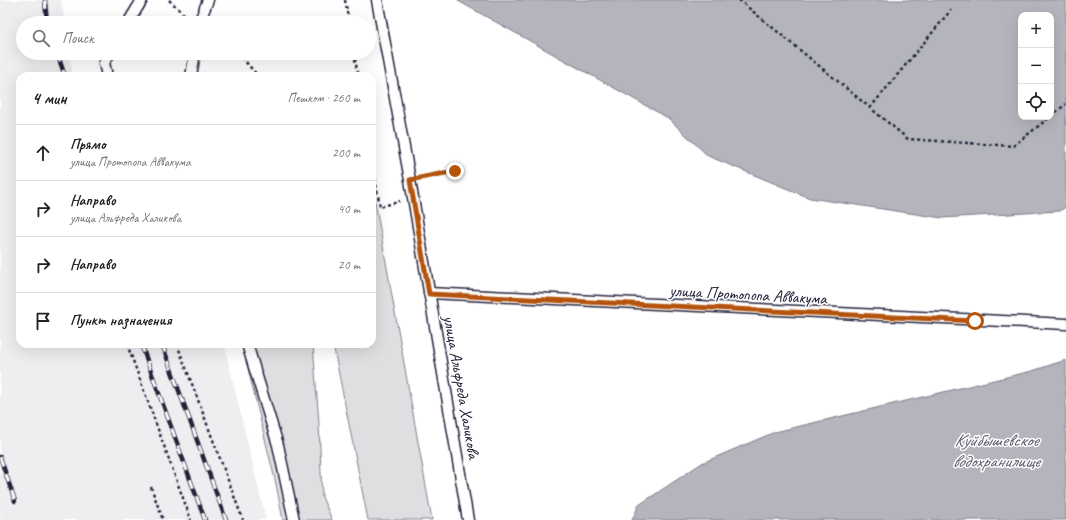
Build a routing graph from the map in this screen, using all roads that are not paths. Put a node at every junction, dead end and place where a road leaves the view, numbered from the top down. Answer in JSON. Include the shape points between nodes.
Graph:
{"nodes":[{"id":1,"x":142,"y":0,"type":"edge"},
{"id":2,"x":208,"y":0,"type":"edge"},
{"id":3,"x":377,"y":0,"type":"edge"},
{"id":4,"x":132,"y":16,"type":"edge"},
{"id":5,"x":202,"y":16,"type":"edge"},
{"id":6,"x":106,"y":60,"type":"edge"},
{"id":7,"x":193,"y":60,"type":"edge"},
{"id":8,"x":106,"y":72,"type":"edge"},
{"id":9,"x":192,"y":72,"type":"edge"},
{"id":10,"x":429,"y":294,"type":"junction"},
{"id":11,"x":1066,"y":324,"type":"edge"},
{"id":12,"x":248,"y":348,"type":"edge"},
{"id":13,"x":294,"y":520,"type":"edge"},
{"id":14,"x":468,"y":520,"type":"edge"}],
"edges":[{"from":1,"to":4,"type":"lane"},
{"from":2,"to":5,"type":"lane"},
{"from":3,"to":10,"type":"lane","name":"улица Альфреда Халикова"},
{"from":6,"to":8,"type":"lane"},
{"from":7,"to":9,"type":"lane"},
{"from":10,"to":11,"type":"lane","name":"улица Протопопа Аввакума"},
{"from":10,"to":14,"type":"lane","name":"улица Альфреда Халикова"},
{"from":12,"to":13,"type":"lane","via":[[278,445]]}]}
